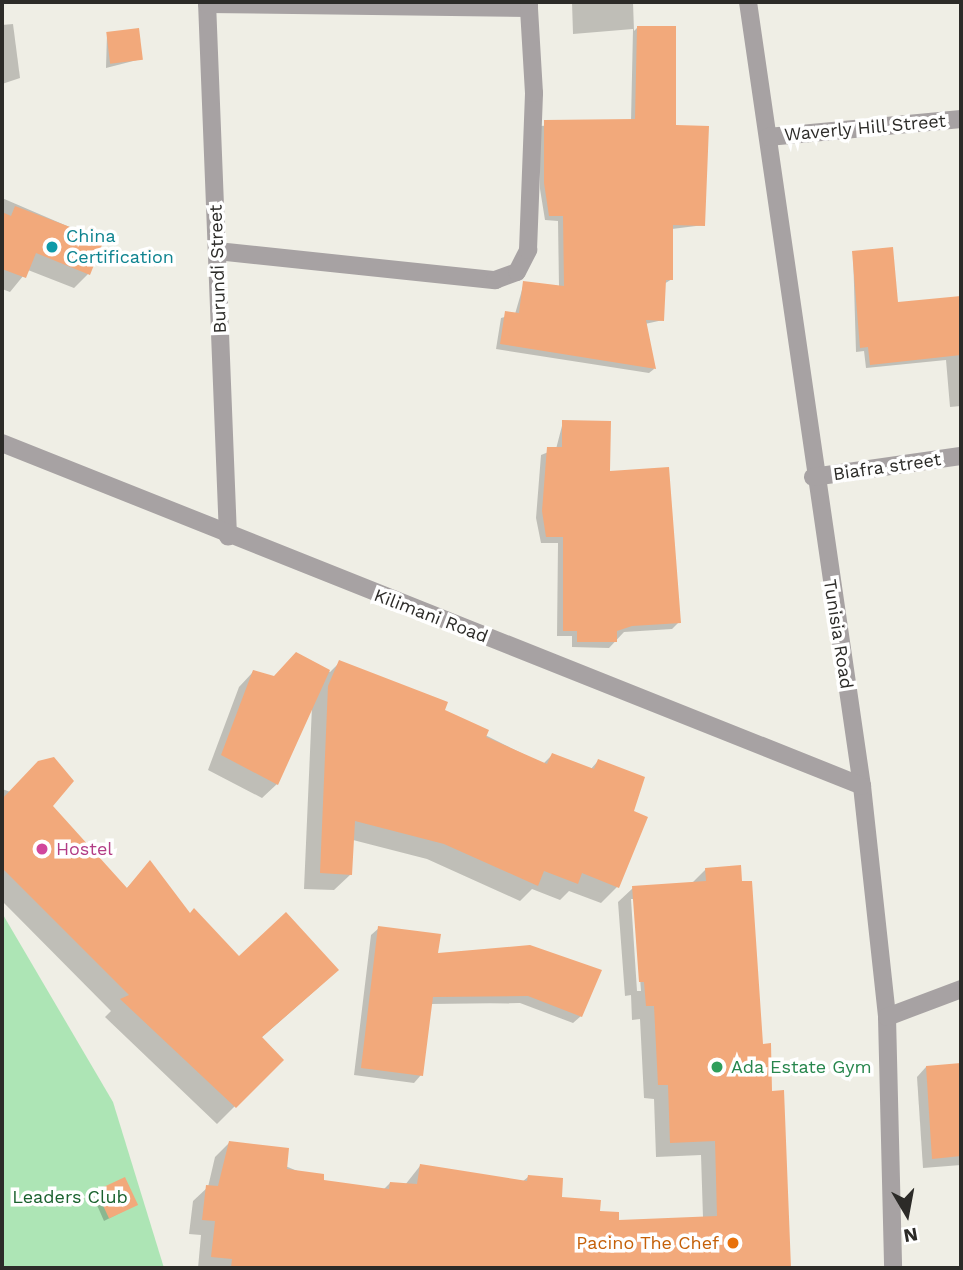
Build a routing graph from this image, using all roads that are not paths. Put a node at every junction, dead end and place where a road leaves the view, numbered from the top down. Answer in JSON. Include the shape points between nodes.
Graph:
{"nodes":[{"id":1,"x":748,"y":2,"type":"edge"},
{"id":2,"x":207,"y":3,"type":"edge"},
{"id":3,"x":529,"y":5,"type":"edge"},
{"id":4,"x":961,"y":119,"type":"edge"},
{"id":5,"x":768,"y":137,"type":"junction"},
{"id":6,"x":217,"y":251,"type":"junction"},
{"id":7,"x":2,"y":443,"type":"edge"},
{"id":8,"x":961,"y":456,"type":"edge"},
{"id":9,"x":813,"y":477,"type":"junction"},
{"id":10,"x":228,"y":537,"type":"junction"},
{"id":11,"x":862,"y":786,"type":"junction"},
{"id":12,"x":961,"y":989,"type":"edge"},
{"id":13,"x":887,"y":1017,"type":"junction"},
{"id":14,"x":893,"y":1268,"type":"edge"}],
"edges":[{"from":1,"to":5,"type":"street","name":"Tunisia Road"},
{"from":2,"to":3,"type":"street"},
{"from":2,"to":6,"type":"street","name":"Burundi Street"},
{"from":3,"to":6,"type":"street","via":[[528,250],[517,272],[495,280]]},
{"from":4,"to":5,"type":"street","name":"Waverly Hill Street"},
{"from":5,"to":9,"type":"street","name":"Tunisia Road"},
{"from":6,"to":10,"type":"street","name":"Burundi Street"},
{"from":7,"to":10,"type":"street","name":"Kilimani Road"},
{"from":8,"to":9,"type":"street","name":"Biafra street"},
{"from":9,"to":11,"type":"street","name":"Tunisia Road"},
{"from":10,"to":11,"type":"street","name":"Kilimani Road"},
{"from":11,"to":13,"type":"street","name":"Tunisia Road"},
{"from":12,"to":13,"type":"street"},
{"from":13,"to":14,"type":"street","name":"Tunisia Road"}]}
